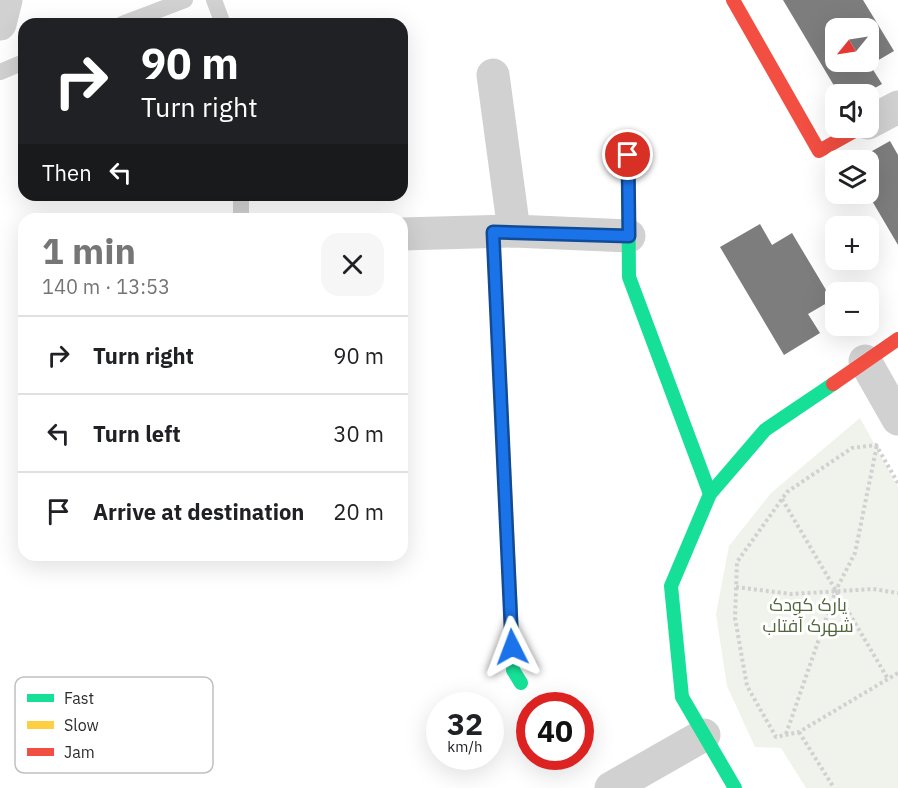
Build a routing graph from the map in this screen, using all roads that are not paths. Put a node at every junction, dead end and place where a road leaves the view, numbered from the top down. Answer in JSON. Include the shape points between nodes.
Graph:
{"nodes":[{"id":1,"x":6,"y":0,"type":"edge"},
{"id":2,"x":185,"y":0,"type":"edge"},
{"id":3,"x":214,"y":0,"type":"edge"},
{"id":4,"x":733,"y":0,"type":"edge"},
{"id":5,"x":138,"y":18,"type":"edge"},
{"id":6,"x":221,"y":18,"type":"edge"},
{"id":7,"x":0,"y":24,"type":"edge"},
{"id":8,"x":18,"y":64,"type":"edge"},
{"id":9,"x":0,"y":72,"type":"edge"},
{"id":10,"x":493,"y":75,"type":"dead end"},
{"id":11,"x":898,"y":107,"type":"edge"},
{"id":12,"x":879,"y":117,"type":"edge"},
{"id":13,"x":841,"y":138,"type":"edge"},
{"id":14,"x":628,"y":155,"type":"dead end"},
{"id":15,"x":503,"y":231,"type":"junction"},
{"id":16,"x":408,"y":234,"type":"edge"},
{"id":17,"x":629,"y":236,"type":"junction"},
{"id":18,"x":898,"y":339,"type":"edge"},
{"id":19,"x":865,"y":361,"type":"junction"},
{"id":20,"x":897,"y":417,"type":"edge"},
{"id":21,"x":710,"y":494,"type":"junction"},
{"id":22,"x":520,"y":683,"type":"dead end"},
{"id":23,"x":704,"y":735,"type":"junction"},
{"id":24,"x":611,"y":788,"type":"edge"},
{"id":25,"x":735,"y":788,"type":"edge"}],
"edges":[{"from":1,"to":7,"type":"street"},
{"from":2,"to":5,"type":"lane"},
{"from":3,"to":6,"type":"lane"},
{"from":4,"to":13,"type":"street","via":[[819,150]]},
{"from":8,"to":9,"type":"lane"},
{"from":10,"to":15,"type":"street"},
{"from":11,"to":12,"type":"street"},
{"from":14,"to":17,"type":"street"},
{"from":15,"to":16,"type":"street"},
{"from":15,"to":17,"type":"street"},
{"from":15,"to":22,"type":"street","via":[[513,670]]},
{"from":17,"to":21,"type":"street","via":[[629,277]]},
{"from":18,"to":19,"type":"street"},
{"from":19,"to":20,"type":"street"},
{"from":19,"to":21,"type":"street","via":[[765,430]]},
{"from":21,"to":23,"type":"street","via":[[670,586],[682,697]]},
{"from":23,"to":24,"type":"street"},
{"from":23,"to":25,"type":"street"}]}
